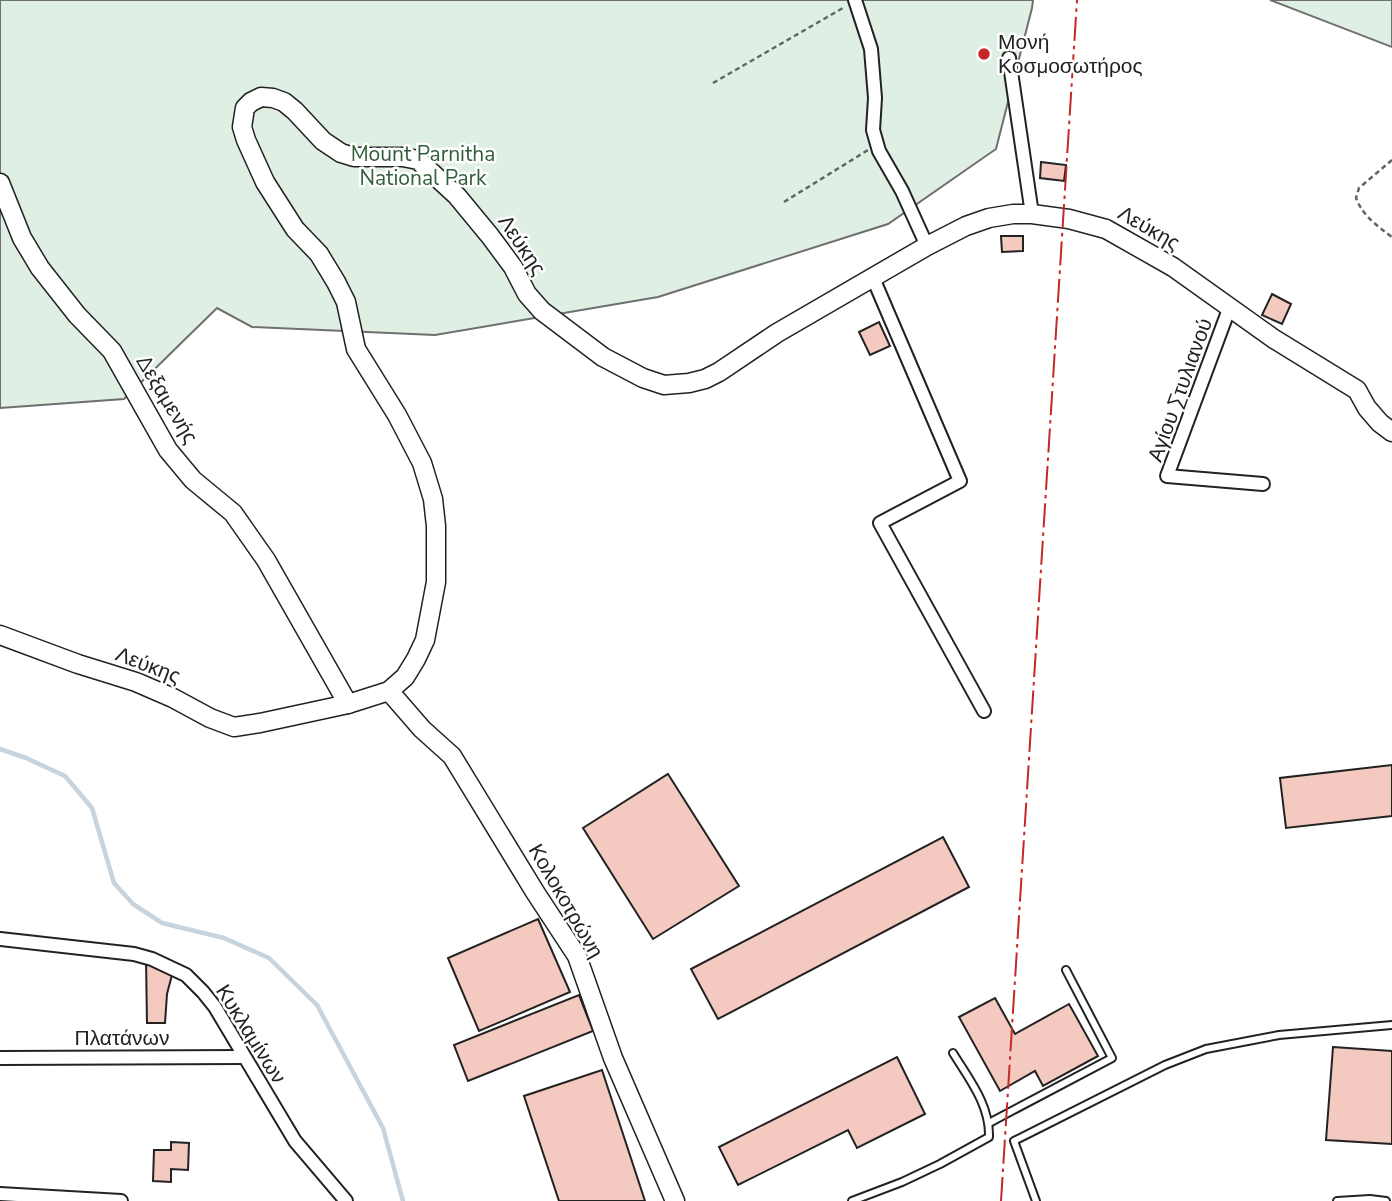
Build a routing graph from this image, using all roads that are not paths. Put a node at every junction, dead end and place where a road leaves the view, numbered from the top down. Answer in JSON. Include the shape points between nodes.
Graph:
{"nodes":[{"id":1,"x":855,"y":0,"type":"edge"},
{"id":2,"x":1009,"y":58,"type":"dead end"},
{"id":3,"x":0,"y":183,"type":"edge"},
{"id":4,"x":1032,"y":214,"type":"junction"},
{"id":5,"x":927,"y":246,"type":"junction"},
{"id":6,"x":873,"y":278,"type":"junction"},
{"id":7,"x":1229,"y":309,"type":"junction"},
{"id":8,"x":1392,"y":432,"type":"edge"},
{"id":9,"x":1263,"y":484,"type":"dead end"},
{"id":10,"x":0,"y":635,"type":"edge"},
{"id":11,"x":389,"y":691,"type":"junction"},
{"id":12,"x":348,"y":704,"type":"junction"},
{"id":13,"x":984,"y":711,"type":"dead end"},
{"id":14,"x":0,"y":939,"type":"edge"},
{"id":15,"x":1066,"y":970,"type":"dead end"},
{"id":16,"x":1392,"y":1025,"type":"edge"},
{"id":17,"x":953,"y":1053,"type":"dead end"},
{"id":18,"x":244,"y":1057,"type":"junction"},
{"id":19,"x":0,"y":1058,"type":"edge"},
{"id":20,"x":989,"y":1123,"type":"junction"},
{"id":21,"x":0,"y":1194,"type":"edge"},
{"id":22,"x":121,"y":1201,"type":"edge"},
{"id":23,"x":346,"y":1201,"type":"edge"},
{"id":24,"x":675,"y":1201,"type":"edge"},
{"id":25,"x":852,"y":1201,"type":"edge"},
{"id":26,"x":1036,"y":1201,"type":"edge"},
{"id":27,"x":1336,"y":1201,"type":"edge"},
{"id":28,"x":1386,"y":1201,"type":"edge"}],
"edges":[{"from":1,"to":5,"type":"street","via":[[872,49],[877,145]]},
{"from":2,"to":4,"type":"street"},
{"from":3,"to":12,"type":"street","name":"Δεξαμενής","via":[[22,238],[40,268],[112,351],[167,450],[193,480],[233,513],[266,560]]},
{"from":4,"to":5,"type":"street","name":"Λεύκης","via":[[989,218]]},
{"from":4,"to":7,"type":"street","name":"Λεύκης","via":[[1106,229],[1173,268]]},
{"from":5,"to":6,"type":"street","name":"Λεύκης"},
{"from":6,"to":11,"type":"street","name":"Λεύκης","via":[[719,372],[705,379],[664,385],[603,357],[542,311],[457,195],[418,160],[341,153],[284,102],[261,97],[251,102],[243,115],[246,140],[295,229],[319,254],[336,282],[346,302],[356,349],[422,463],[433,499],[436,582],[425,640],[405,677]]},
{"from":6,"to":13,"type":"street","via":[[960,481],[880,523]]},
{"from":7,"to":8,"type":"street","name":"Λεύκης","via":[[1357,390],[1380,424]]},
{"from":7,"to":9,"type":"street","name":"Αγίου Στυλιανού","via":[[1167,476]]},
{"from":10,"to":12,"type":"street","name":"Λεύκης","via":[[135,682],[234,727]]},
{"from":11,"to":12,"type":"street","name":"Λεύκης"},
{"from":11,"to":24,"type":"street","name":"Κολοκοτρώνη","via":[[452,756],[577,956],[613,1058]]},
{"from":14,"to":18,"type":"street","name":"Κυκλαμίνων","via":[[134,954],[162,962],[186,975],[203,992]]},
{"from":15,"to":20,"type":"lane","via":[[1112,1058]]},
{"from":16,"to":26,"type":"lane","via":[[1279,1035],[1206,1049],[1164,1065],[1014,1141]]},
{"from":17,"to":20,"type":"lane","via":[[985,1107]]},
{"from":18,"to":19,"type":"street","name":"Πλατάνων"},
{"from":18,"to":23,"type":"street","name":"Κυκλαμίνων","via":[[295,1141]]},
{"from":20,"to":25,"type":"lane","via":[[989,1137],[902,1182]]},
{"from":21,"to":22,"type":"street"},
{"from":27,"to":28,"type":"lane"}]}
